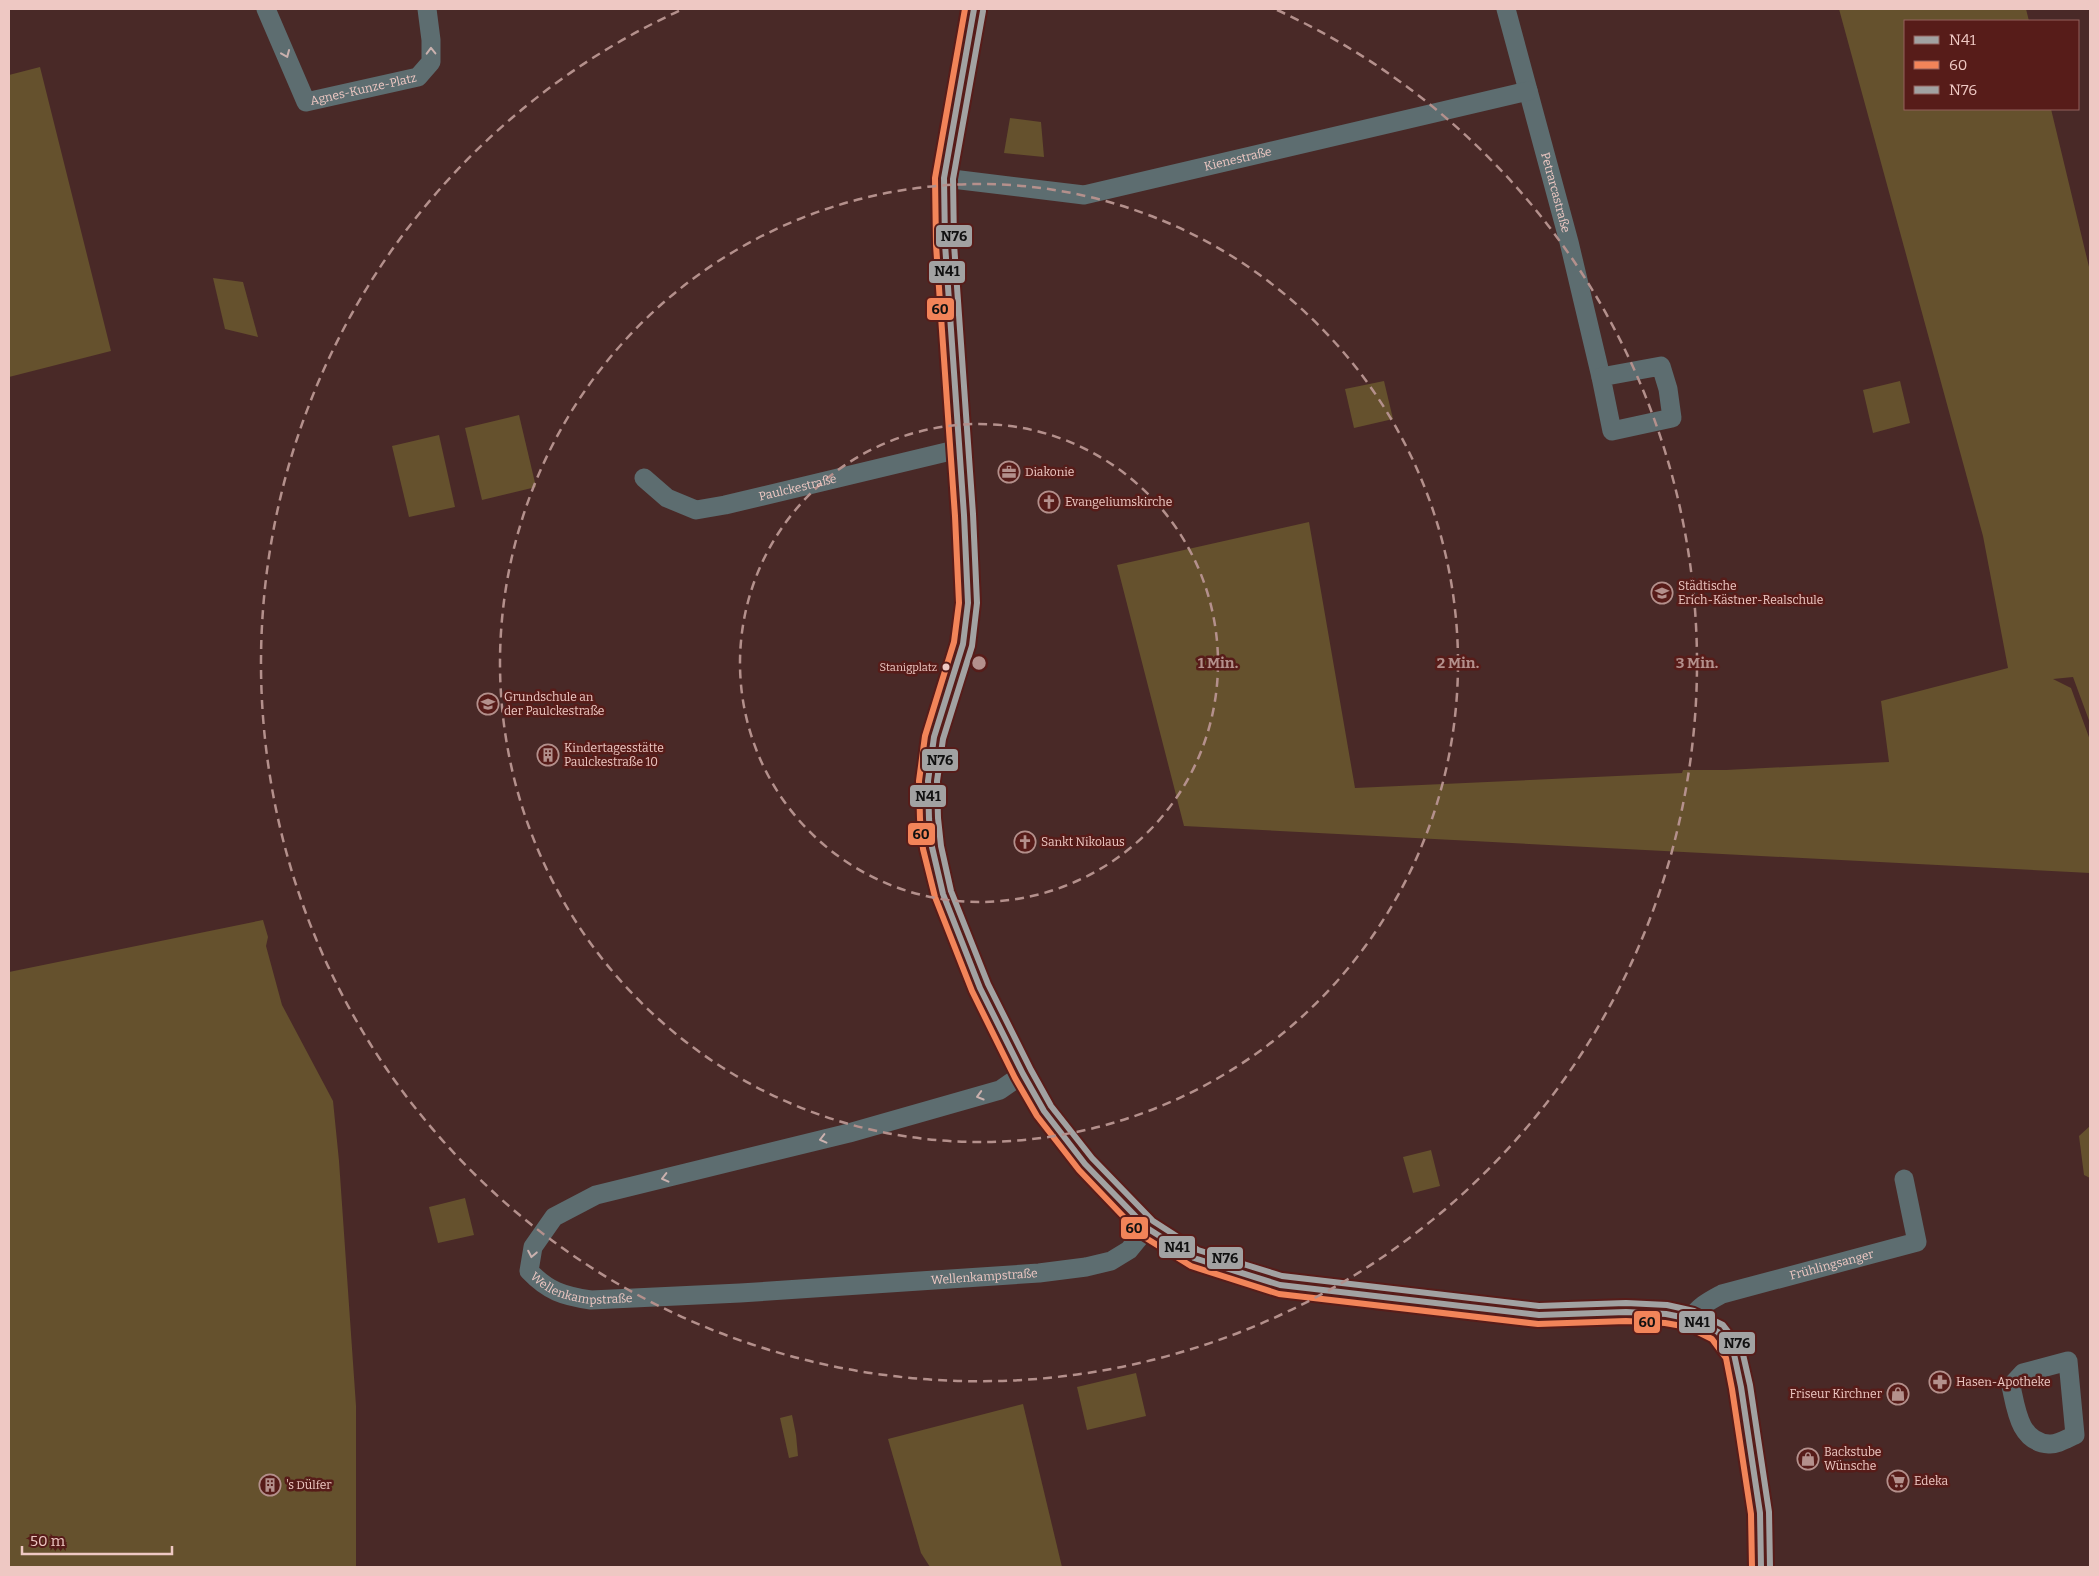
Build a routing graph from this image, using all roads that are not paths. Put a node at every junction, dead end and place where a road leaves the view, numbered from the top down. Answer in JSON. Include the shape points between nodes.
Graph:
{"nodes":[{"id":1,"x":266,"y":9,"type":"edge"},
{"id":2,"x":427,"y":9,"type":"edge"},
{"id":3,"x":974,"y":9,"type":"edge"},
{"id":4,"x":1506,"y":9,"type":"edge"},
{"id":5,"x":1528,"y":91,"type":"junction"},
{"id":6,"x":944,"y":178,"type":"junction"},
{"id":7,"x":1601,"y":378,"type":"dead end"},
{"id":8,"x":959,"y":449,"type":"junction"},
{"id":9,"x":644,"y":478,"type":"dead end"},
{"id":10,"x":1023,"y":1074,"type":"junction"},
{"id":11,"x":1904,"y":1179,"type":"dead end"},
{"id":12,"x":1148,"y":1228,"type":"junction"},
{"id":13,"x":1691,"y":1319,"type":"junction"},
{"id":14,"x":2011,"y":1386,"type":"joint"},
{"id":15,"x":1761,"y":1567,"type":"edge"}],
"edges":[{"from":1,"to":2,"type":"street","name":"Agnes-Kunze-Platz","one_way":true,"via":[[306,102],[418,78],[431,62]]},
{"from":3,"to":6,"type":"street"},
{"from":4,"to":5,"type":"street","name":"Petrarcastraße"},
{"from":5,"to":6,"type":"street","name":"Kienestraße","via":[[1084,195]]},
{"from":5,"to":7,"type":"street","name":"Petrarcastraße","via":[[1569,242]]},
{"from":6,"to":8,"type":"street","via":[[945,244]]},
{"from":8,"to":9,"type":"street","name":"Paulckestraße","via":[[696,510],[667,498]]},
{"from":8,"to":10,"type":"street","via":[[968,584],[967,621],[939,719],[928,781],[929,819],[934,863],[942,894],[980,988]]},
{"from":10,"to":12,"type":"street","via":[[1044,1111],[1085,1164]]},
{"from":10,"to":12,"type":"street","name":"Wellenkampstraße","one_way":true,"via":[[1000,1090],[858,1130],[596,1195],[554,1217],[533,1247],[529,1271],[542,1285],[555,1292],[591,1300],[934,1280],[1086,1267],[1111,1261],[1129,1250]]},
{"from":11,"to":13,"type":"street","name":"Frühlingsanger","via":[[1917,1242],[1722,1294],[1706,1303]]},
{"from":12,"to":13,"type":"street","via":[[1194,1258],[1280,1285],[1539,1315],[1626,1312]]},
{"from":13,"to":15,"type":"street","via":[[1718,1332],[1734,1354],[1759,1503]]},
{"from":14,"to":14,"type":"street","via":[[2023,1373],[2068,1361],[2075,1435],[2050,1445],[2033,1440],[2019,1422]]}]}
